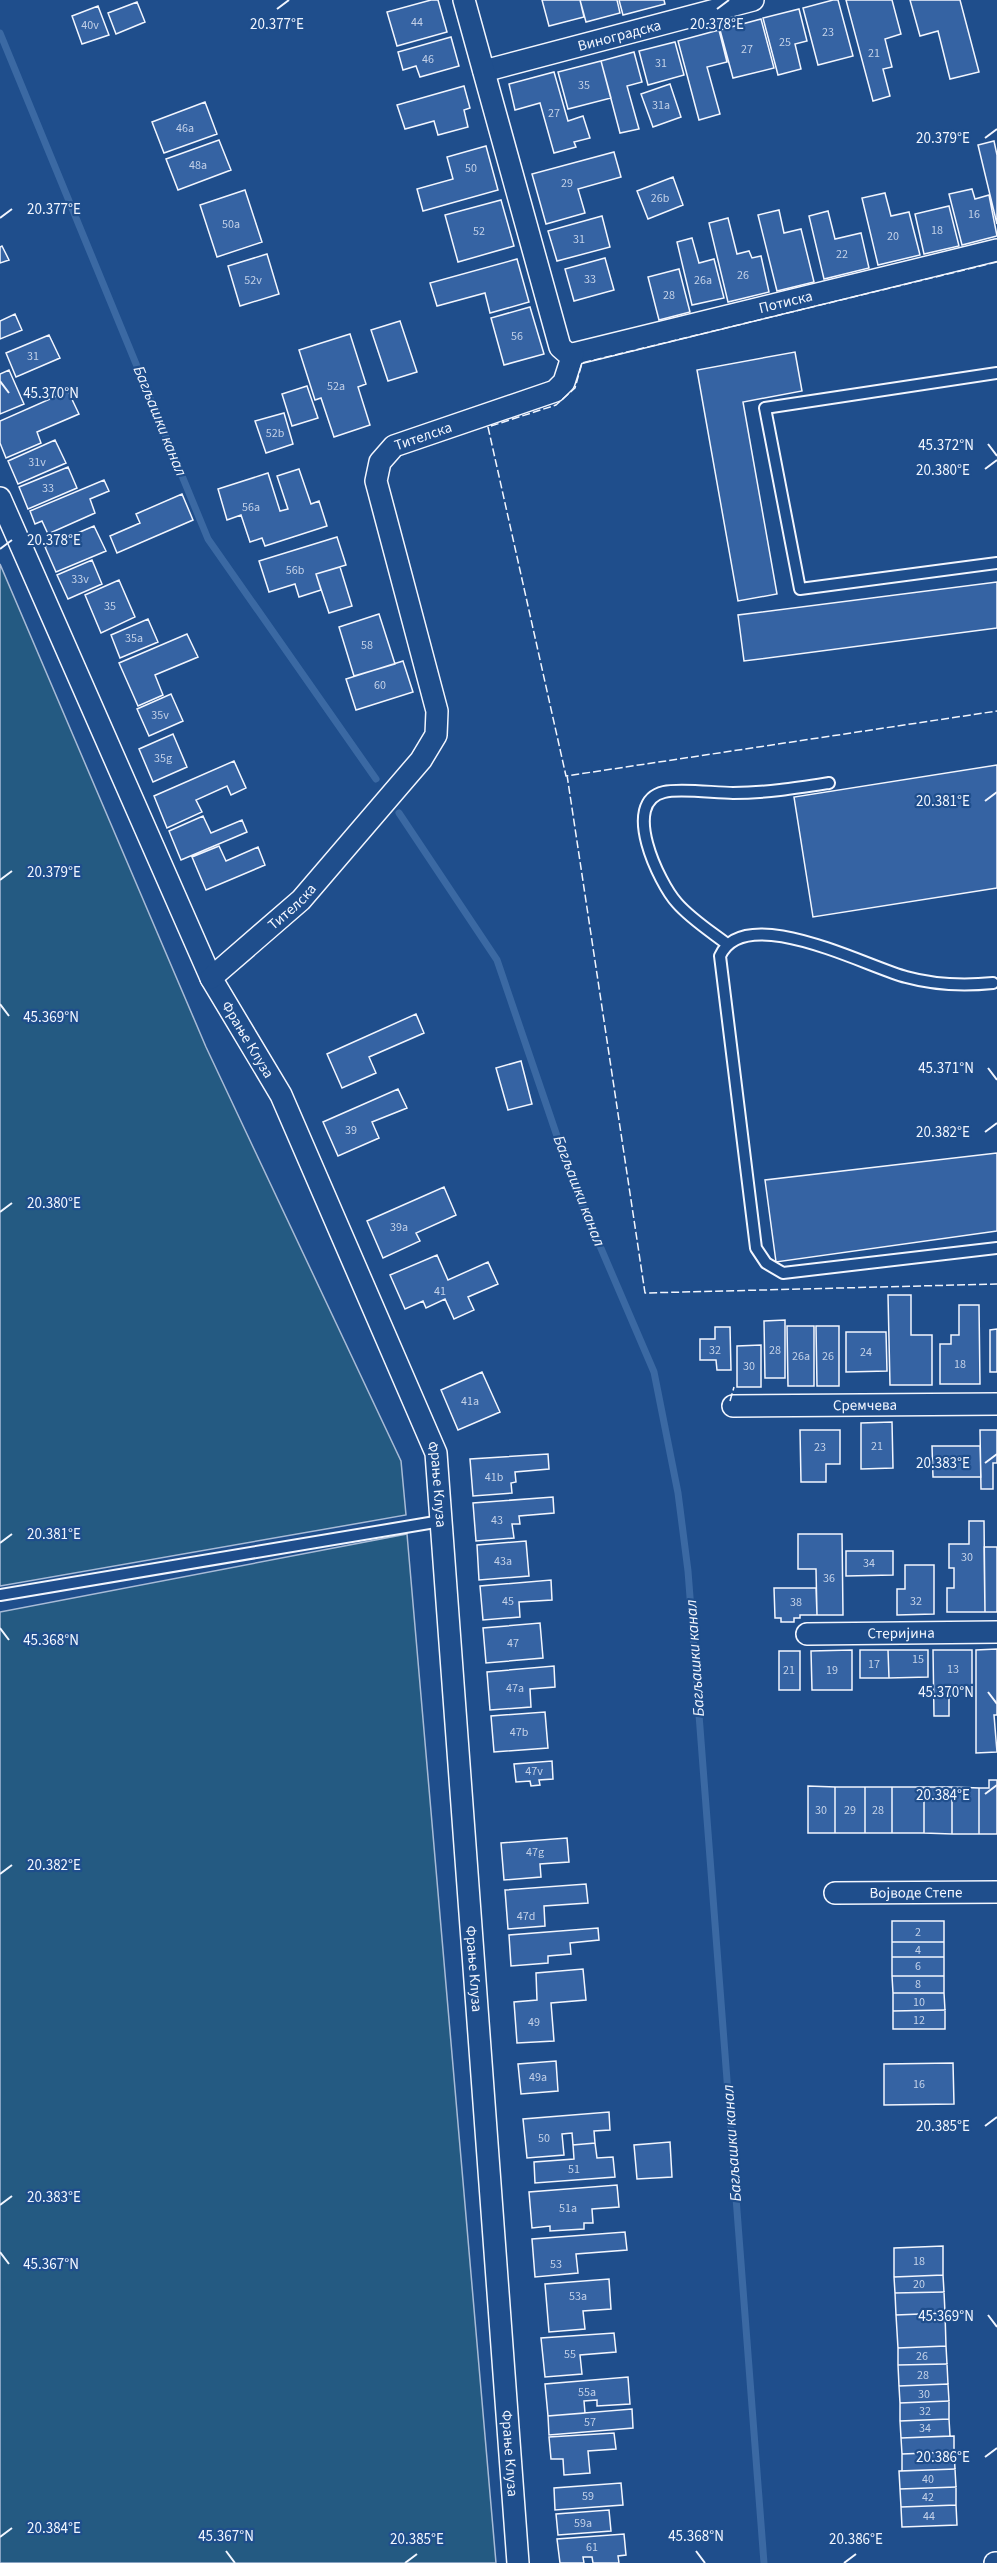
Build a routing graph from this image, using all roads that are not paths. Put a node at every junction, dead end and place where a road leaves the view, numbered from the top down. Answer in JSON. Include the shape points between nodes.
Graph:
{"nodes":[{"id":1,"x":464,"y":0,"type":"edge"},
{"id":2,"x":753,"y":0,"type":"edge"},
{"id":3,"x":484,"y":71,"type":"junction"},
{"id":4,"x":997,"y":250,"type":"edge"},
{"id":5,"x":573,"y":354,"type":"junction"},
{"id":6,"x":997,"y":373,"type":"edge"},
{"id":7,"x":0,"y":498,"type":"edge"},
{"id":8,"x":997,"y":563,"type":"edge"},
{"id":9,"x":829,"y":783,"type":"dead end"},
{"id":10,"x":727,"y":944,"type":"junction"},
{"id":11,"x":211,"y":978,"type":"junction"},
{"id":12,"x":993,"y":984,"type":"dead end"},
{"id":13,"x":997,"y":1248,"type":"edge"},
{"id":14,"x":997,"y":1404,"type":"edge"},
{"id":15,"x":732,"y":1406,"type":"dead end"},
{"id":16,"x":441,"y":1521,"type":"junction"},
{"id":17,"x":0,"y":1595,"type":"edge"},
{"id":18,"x":997,"y":1632,"type":"edge"},
{"id":19,"x":807,"y":1634,"type":"dead end"},
{"id":20,"x":997,"y":1892,"type":"edge"},
{"id":21,"x":835,"y":1893,"type":"dead end"},
{"id":22,"x":518,"y":2563,"type":"edge"}],
"edges":[{"from":1,"to":3,"type":"street"},
{"from":2,"to":3,"type":"street","name":"Виноградска"},
{"from":3,"to":5,"type":"street","via":[[560,347]]},
{"from":4,"to":5,"type":"street","name":"Потиска"},
{"from":5,"to":11,"type":"street","name":"Тителска","via":[[564,382],[555,391],[393,446],[380,462],[376,481],[436,711],[436,735],[421,760],[301,900]]},
{"from":6,"to":8,"type":"lane","via":[[765,408],[800,589]]},
{"from":7,"to":11,"type":"street","name":"Фрање Клуза"},
{"from":9,"to":10,"type":"lane","via":[[768,792],[669,791],[648,802],[645,834],[661,881],[678,904]]},
{"from":10,"to":12,"type":"lane","via":[[741,936],[779,936],[836,951],[904,977],[951,985]]},
{"from":10,"to":13,"type":"lane","via":[[720,956],[731,1050],[756,1248],[766,1263],[783,1273]]},
{"from":11,"to":16,"type":"street","name":"Фрање Клуза","via":[[281,1095],[436,1453]]},
{"from":14,"to":15,"type":"street","name":"Сремчева"},
{"from":16,"to":17,"type":"lane"},
{"from":16,"to":22,"type":"street","name":"Фрање Клуза"},
{"from":18,"to":19,"type":"street","name":"Стеријина"},
{"from":20,"to":21,"type":"street","name":"Војводе Степе"}]}
